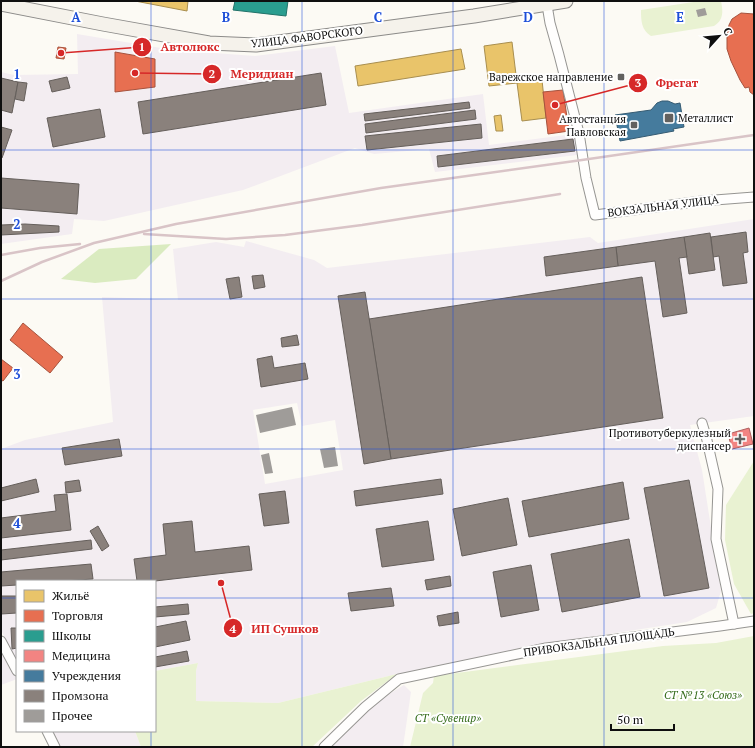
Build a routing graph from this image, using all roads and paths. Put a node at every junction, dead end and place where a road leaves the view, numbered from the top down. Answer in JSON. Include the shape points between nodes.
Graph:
{"nodes":[{"id":1,"x":566,"y":1,"type":"edge"},
{"id":2,"x":1,"y":4,"type":"edge"},
{"id":3,"x":547,"y":4,"type":"junction"},
{"id":4,"x":754,"y":197,"type":"edge"},
{"id":5,"x":702,"y":423,"type":"dead end"},
{"id":6,"x":754,"y":621,"type":"edge"},
{"id":7,"x":734,"y":624,"type":"junction"},
{"id":8,"x":1,"y":640,"type":"edge"},
{"id":9,"x":16,"y":669,"type":"edge"},
{"id":10,"x":48,"y":732,"type":"edge"},
{"id":11,"x":55,"y":747,"type":"edge"},
{"id":12,"x":324,"y":747,"type":"edge"}],
"edges":[{"from":1,"to":3,"type":"street","name":"УЛИЦА ФАВОРСКОГО"},
{"from":2,"to":3,"type":"street","name":"УЛИЦА ФАВОРСКОГО","via":[[209,42],[256,45]]},
{"from":3,"to":4,"type":"street","name":"ВОКЗАЛЬНАЯ УЛИЦА","via":[[579,133],[595,215]]},
{"from":5,"to":7,"type":"street","via":[[718,489],[716,539]]},
{"from":6,"to":7,"type":"street","name":"ПРИВОКЗАЛЬНАЯ ПЛОЩАДЬ"},
{"from":7,"to":12,"type":"street","name":"ПРИВОКЗАЛЬНАЯ ПЛОЩАДЬ","via":[[546,648],[399,679],[365,707]]},
{"from":8,"to":9,"type":"street"},
{"from":10,"to":11,"type":"street"}]}
